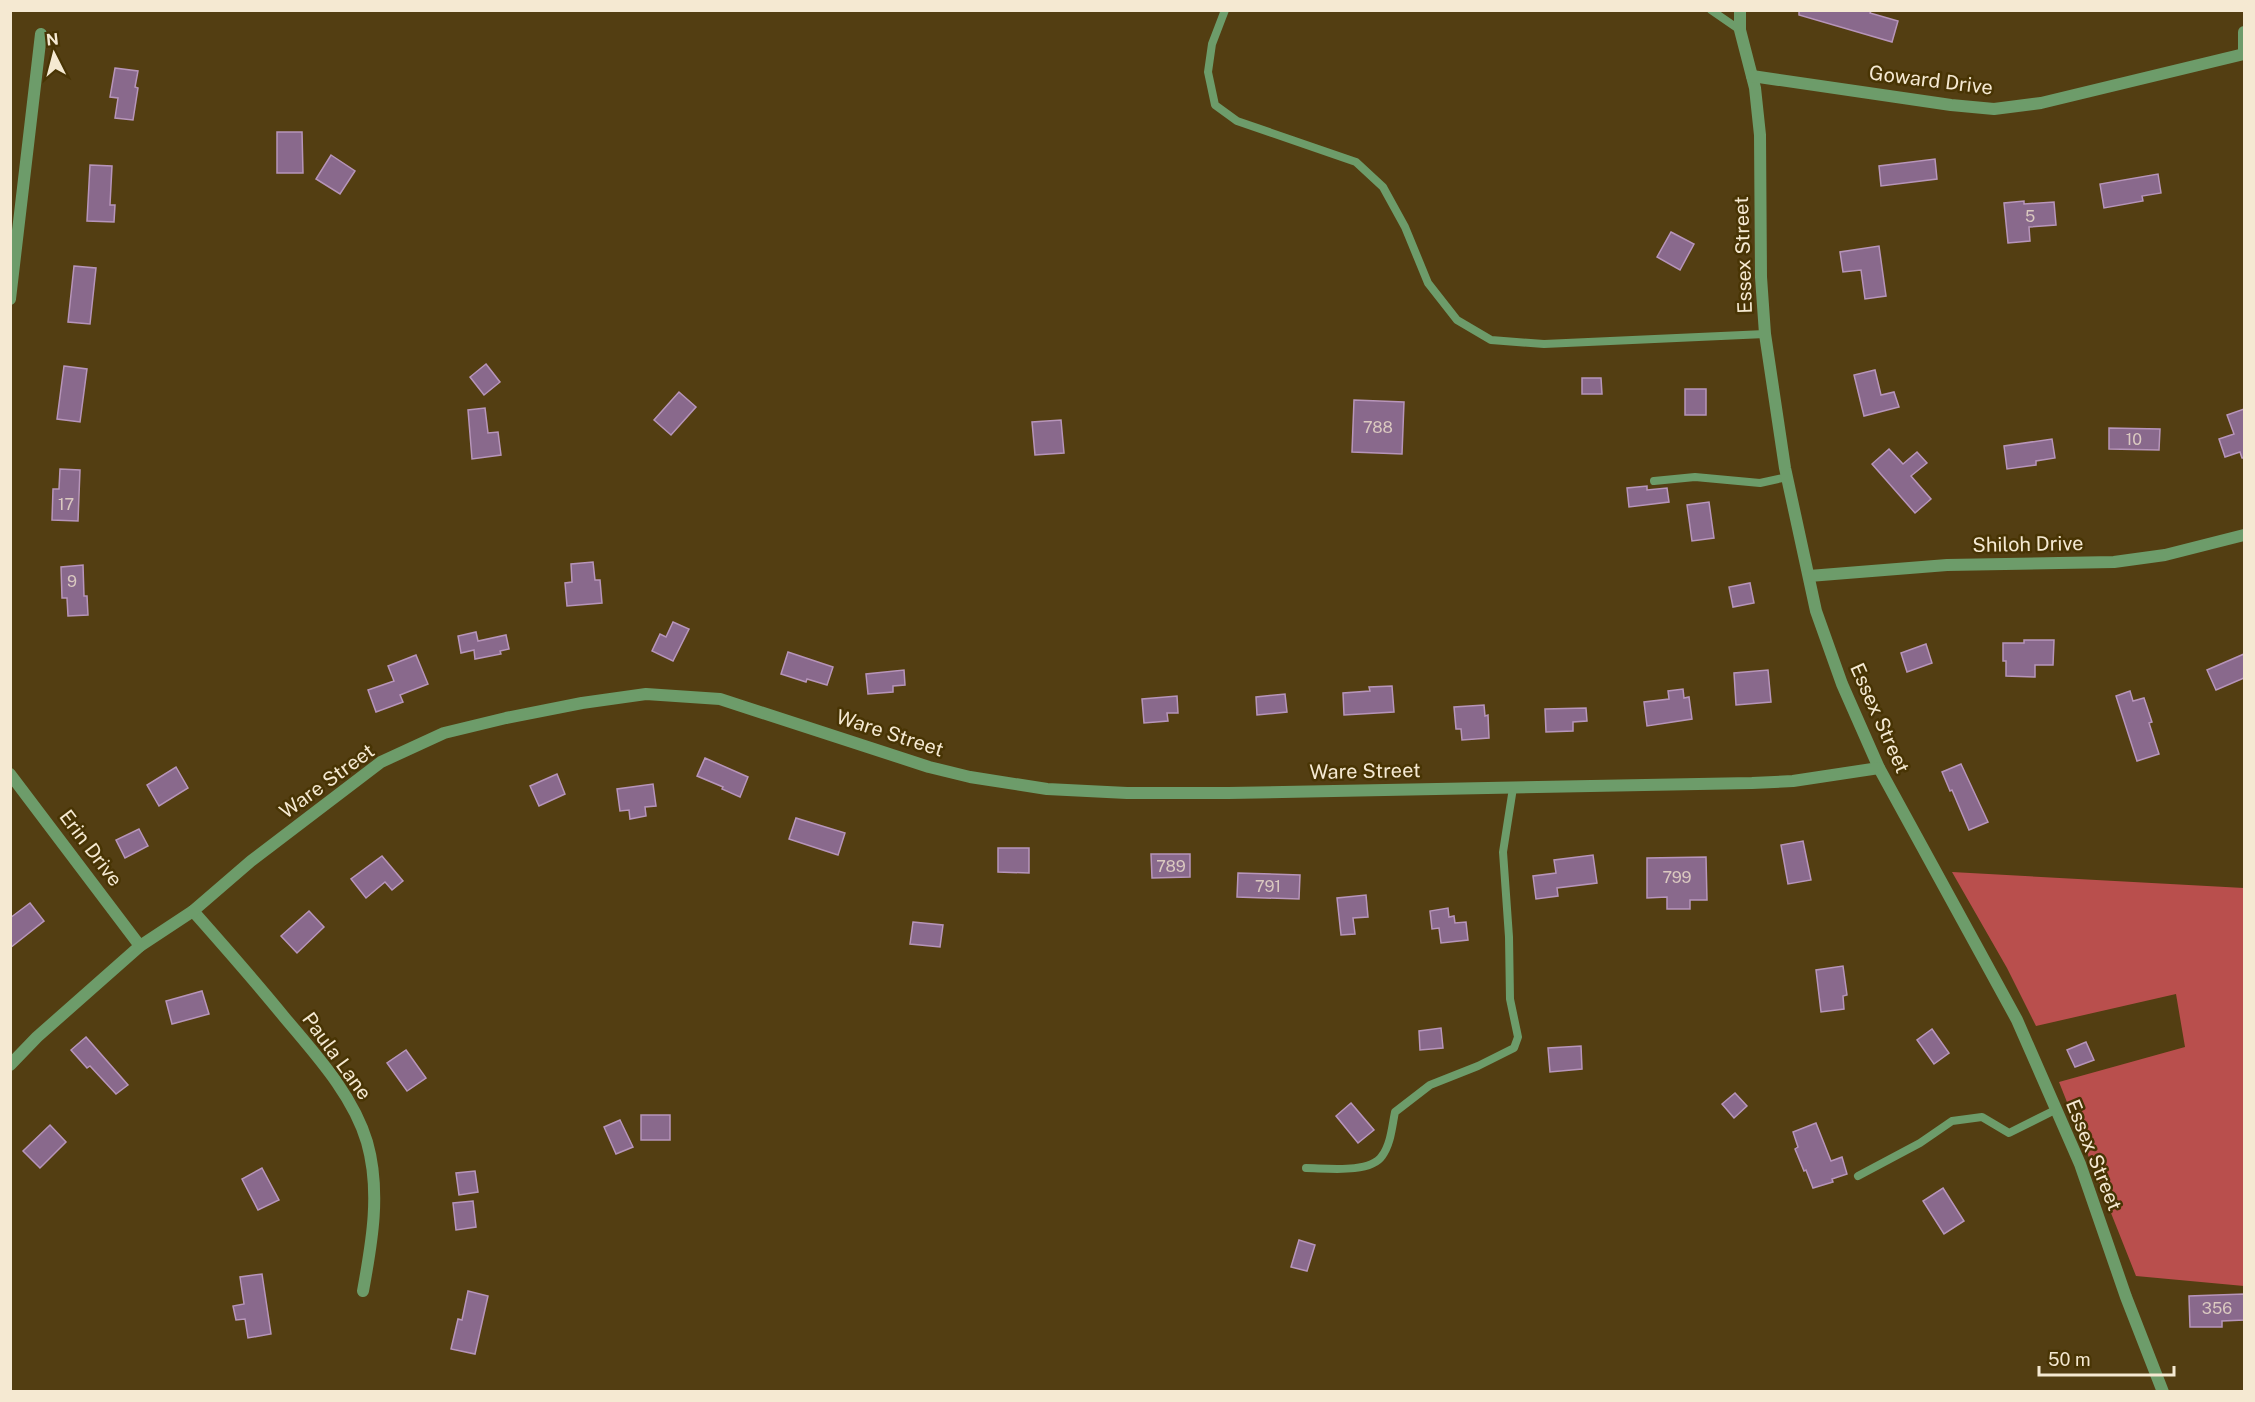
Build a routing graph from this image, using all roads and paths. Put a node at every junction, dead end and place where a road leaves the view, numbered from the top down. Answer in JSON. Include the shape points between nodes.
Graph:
{"nodes":[{"id":1,"x":1225,"y":10,"type":"edge"},
{"id":2,"x":1711,"y":10,"type":"edge"},
{"id":3,"x":1740,"y":10,"type":"edge"},
{"id":4,"x":1740,"y":30,"type":"junction"},
{"id":5,"x":2244,"y":32,"type":"edge"},
{"id":6,"x":41,"y":34,"type":"dead end"},
{"id":7,"x":2244,"y":52,"type":"edge"},
{"id":8,"x":1752,"y":76,"type":"junction"},
{"id":9,"x":10,"y":299,"type":"edge"},
{"id":10,"x":1766,"y":334,"type":"junction"},
{"id":11,"x":1787,"y":477,"type":"junction"},
{"id":12,"x":1654,"y":481,"type":"dead end"},
{"id":13,"x":2244,"y":535,"type":"edge"},
{"id":14,"x":1809,"y":576,"type":"junction"},
{"id":15,"x":1879,"y":768,"type":"junction"},
{"id":16,"x":10,"y":774,"type":"edge"},
{"id":17,"x":1513,"y":788,"type":"junction"},
{"id":18,"x":193,"y":911,"type":"junction"},
{"id":19,"x":140,"y":946,"type":"junction"},
{"id":20,"x":10,"y":1065,"type":"edge"},
{"id":21,"x":2055,"y":1110,"type":"junction"},
{"id":22,"x":1306,"y":1168,"type":"dead end"},
{"id":23,"x":1858,"y":1176,"type":"dead end"},
{"id":24,"x":363,"y":1291,"type":"dead end"},
{"id":25,"x":2163,"y":1392,"type":"edge"}],
"edges":[{"from":1,"to":10,"type":"lane","via":[[1212,44],[1208,72],[1215,105],[1237,121],[1356,162],[1383,187],[1406,227],[1428,283],[1457,320],[1491,340],[1544,344]]},
{"from":2,"to":4,"type":"lane"},
{"from":3,"to":4,"type":"street","name":"Essex Street"},
{"from":4,"to":8,"type":"street","name":"Essex Street"},
{"from":5,"to":7,"type":"street","name":"Goward Drive"},
{"from":6,"to":9,"type":"street"},
{"from":7,"to":8,"type":"street","name":"Goward Drive","via":[[2041,103],[1994,108]]},
{"from":8,"to":10,"type":"street","name":"Essex Street","via":[[1761,135],[1761,277]]},
{"from":10,"to":11,"type":"street","name":"Essex Street"},
{"from":11,"to":12,"type":"lane","via":[[1760,483],[1695,477]]},
{"from":11,"to":14,"type":"street","name":"Essex Street"},
{"from":13,"to":14,"type":"street","name":"Shiloh Drive","via":[[2165,555],[2114,562],[1947,565]]},
{"from":14,"to":15,"type":"street","name":"Essex Street","via":[[1816,611],[1842,684]]},
{"from":15,"to":17,"type":"street","name":"Ware Street","via":[[1793,782]]},
{"from":15,"to":21,"type":"street","name":"Essex Street","via":[[2017,1020]]},
{"from":16,"to":19,"type":"street","name":"Erin Drive"},
{"from":17,"to":18,"type":"street","name":"Ware Street","via":[[1228,793],[1047,789],[929,767],[720,699],[646,694],[561,707],[444,733],[381,762],[251,861]]},
{"from":17,"to":22,"type":"lane","via":[[1503,852],[1510,999],[1518,1037],[1514,1048],[1430,1085],[1395,1112],[1382,1158],[1369,1166]]},
{"from":18,"to":19,"type":"street","name":"Ware Street"},
{"from":18,"to":24,"type":"street","name":"Paula Lane","via":[[303,1039],[358,1118],[372,1169],[374,1207]]},
{"from":19,"to":20,"type":"street","name":"Ware Street"},
{"from":21,"to":23,"type":"lane","via":[[2009,1132],[1982,1117],[1952,1121]]},
{"from":21,"to":25,"type":"street","name":"Essex Street","via":[[2080,1164]]}]}
